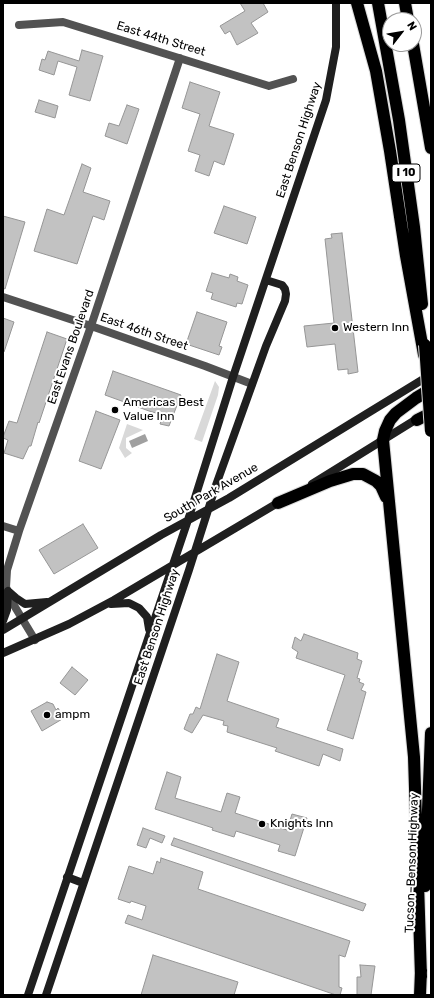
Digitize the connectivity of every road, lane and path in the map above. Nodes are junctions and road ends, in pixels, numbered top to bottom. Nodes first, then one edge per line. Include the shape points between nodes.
1 (336, 3) edge
2 (357, 3) edge
3 (378, 3) edge
4 (19, 25) dead end
5 (414, 52) edge
6 (180, 58) junction
7 (293, 79) dead end
8 (431, 148) edge
9 (266, 280) junction
10 (3, 297) edge
11 (91, 326) junction
12 (424, 345) junction
13 (429, 373) edge
14 (234, 377) junction
15 (252, 384) junction
16 (431, 389) edge
17 (431, 409) edge
18 (431, 413) edge
19 (417, 420) junction
20 (431, 431) edge
21 (383, 440) junction
22 (278, 503) junction
23 (208, 509) junction
24 (390, 514) junction
25 (188, 520) junction
26 (3, 526) edge
27 (19, 532) junction
28 (194, 553) junction
29 (172, 566) junction
30 (8, 591) junction
31 (52, 601) junction
32 (100, 607) junction
33 (22, 619) junction
34 (3, 621) edge
35 (3, 630) edge
36 (148, 639) junction
37 (34, 640) junction
38 (3, 653) edge
39 (431, 733) edge
40 (67, 877) junction
41 (83, 883) junction
42 (421, 977) junction
43 (28, 995) edge
44 (46, 995) edge
45 (420, 995) edge

1 - 9 main road, East Benson Highway via 336,47 326,100
2 - 12 highway via 376,71 407,263
3 - 12 highway, I 10 via 398,113 414,227
4 - 6 street, East 44th Street via 64,22
5 - 8 highway
6 - 7 street, East 44th Street via 269,86
6 - 11 street, East Evans Boulevard
9 - 14 main road, East Benson Highway
9 - 15 main road, East Benson Highway via 282,285 286,294
10 - 11 street, East 46th Street
11 - 14 street, East 46th Street
11 - 27 street, East Evans Boulevard
12 - 13 highway, I 10, bridge
13 - 20 highway, I 10, bridge
13 - 23 main road, South Park Avenue
14 - 15 street, East 46th Street
14 - 25 main road, East Benson Highway
15 - 23 main road, East Benson Highway
16 - 21 highway via 396,413 390,420
17 - 19 main road
18 - 19 highway
19 - 21 main road
21 - 22 main road
21 - 24 highway
22 - 24 highway via 343,476 363,474 381,486
22 - 28 main road
23 - 25 main road, South Park Avenue
23 - 28 main road, East Benson Highway
24 - 42 highway via 414,757
25 - 29 main road, East Benson Highway
25 - 31 main road, South Park Avenue
26 - 27 street
27 - 30 street, East Evans Boulevard via 7,570
28 - 29 main road
28 - 41 main road, East Benson Highway
29 - 32 main road
29 - 36 main road, East Benson Highway
30 - 31 main road via 25,604
30 - 33 street, East Evans Boulevard
30 - 34 main road via 7,610
31 - 33 main road, South Park Avenue
32 - 36 main road via 124,602 139,608 148,620
32 - 37 main road
33 - 35 main road, South Park Avenue
33 - 37 street, East Evans Boulevard
36 - 40 main road, East Benson Highway
37 - 38 main road
39 - 42 highway, Tucson–Benson Highway
40 - 41 main road
40 - 43 main road, East Benson Highway
41 - 44 main road, East Benson Highway
42 - 45 highway, Tucson–Benson Highway

